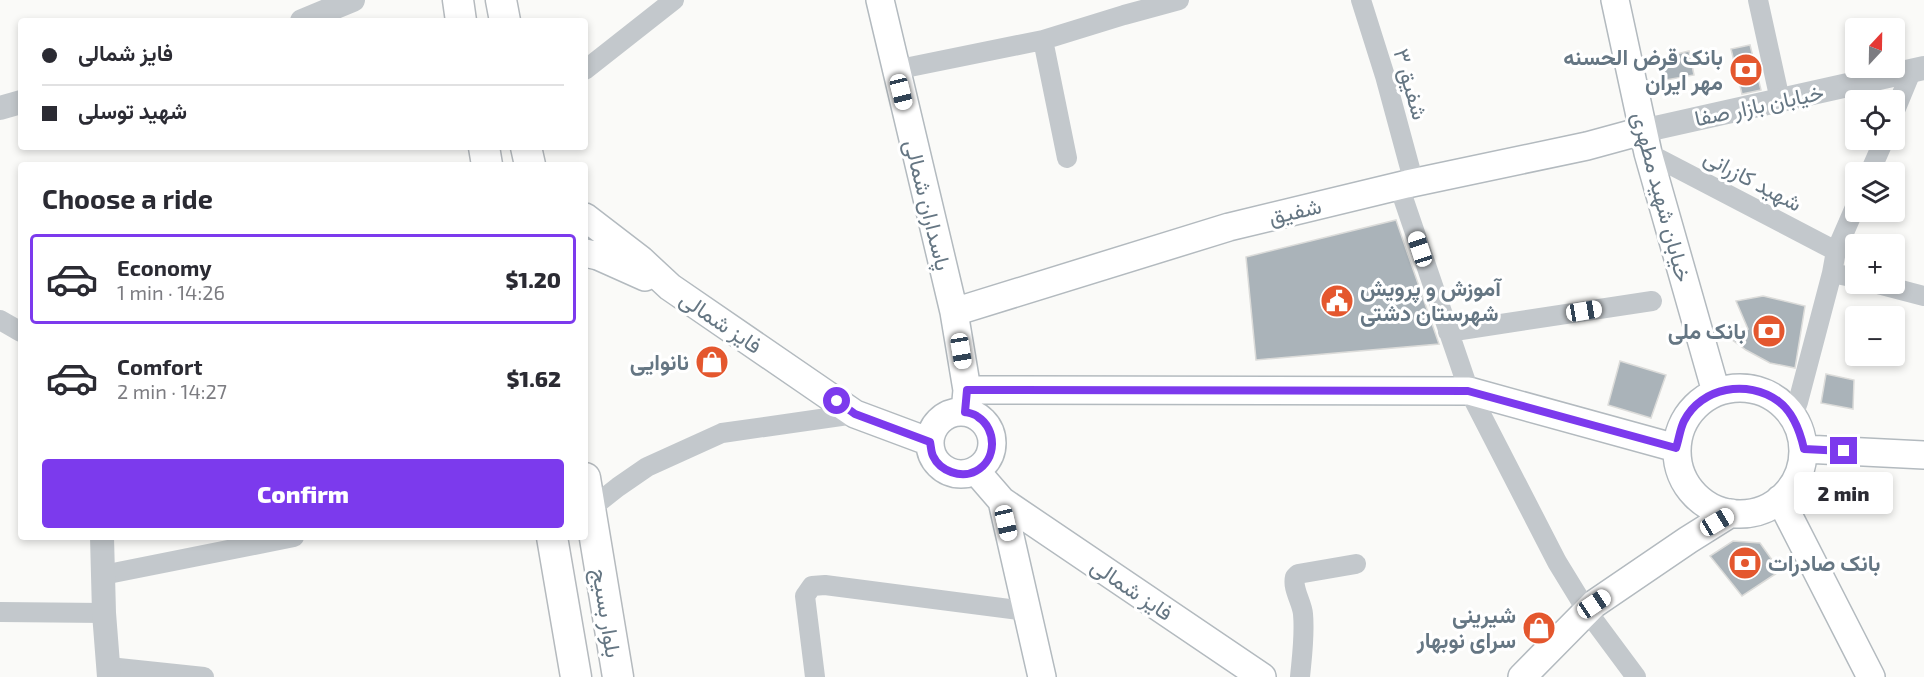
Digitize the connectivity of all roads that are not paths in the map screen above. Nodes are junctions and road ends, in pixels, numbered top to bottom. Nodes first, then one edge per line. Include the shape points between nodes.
1 (353, 0) edge
2 (458, 0) edge
3 (501, 0) edge
4 (674, 0) edge
5 (880, 0) edge
6 (1179, 0) edge
7 (1361, 0) edge
8 (1614, 0) edge
9 (1758, 0) edge
10 (1122, 8) edge
11 (309, 18) edge
12 (461, 18) edge
13 (504, 18) edge
14 (1043, 40) junction
15 (588, 68) edge
16 (896, 70) junction
17 (1917, 70) edge
18 (1905, 92) edge
19 (1780, 100) junction
20 (18, 103) edge
21 (0, 108) edge
22 (1645, 142) junction
23 (1067, 158) dead end
24 (1407, 184) junction
25 (588, 219) edge
26 (1849, 222) edge
27 (1836, 251) junction
28 (588, 254) edge
29 (1832, 273) junction
30 (1845, 276) edge
31 (670, 287) junction
32 (1905, 291) edge
33 (1924, 296) edge
34 (1652, 301) dead end
35 (954, 312) junction
36 (0, 320) edge
37 (18, 330) edge
38 (1448, 332) junction
39 (1468, 391) junction
40 (1716, 392) junction
41 (966, 401) junction
42 (855, 414) junction
43 (1793, 416) junction
44 (930, 442) junction
45 (1676, 448) junction
46 (1804, 449) junction
47 (1924, 454) edge
48 (976, 471) junction
49 (588, 497) edge
50 (1780, 499) junction
51 (1002, 501) junction
52 (590, 509) junction
53 (1731, 513) junction
54 (102, 540) edge
55 (279, 540) edge
56 (552, 540) edge
57 (1356, 564) dead end
58 (103, 575) junction
59 (603, 587) junction
60 (561, 592) junction
61 (1026, 610) junction
62 (0, 612) edge
63 (1587, 612) junction
64 (104, 613) junction
65 (109, 672) edge
66 (204, 677) edge
67 (576, 677) edge
68 (618, 677) edge
69 (815, 677) edge
70 (1042, 677) edge
71 (1262, 677) edge
72 (1300, 677) edge
73 (1522, 677) edge
74 (1636, 677) edge
75 (1871, 677) edge

1 - 11 street
2 - 12 main road
3 - 13 main road
4 - 15 street
5 - 16 main road, پاسداران شمالی
6 - 10 street
7 - 24 street, شفیق ۳ via 1385,76
8 - 22 main road, خیابان شهید مطهری
9 - 19 street
10 - 14 street
14 - 16 street
14 - 23 street
16 - 35 main road, پاسداران شمالی
17 - 18 street
17 - 19 street, خیابان بازار صفا
19 - 22 street, خیابان بازار صفا
20 - 21 street
22 - 24 main road, شفیق via 1587,146
22 - 27 street, شهید کازرانی
22 - 40 main road, خیابان شهید مطهری
24 - 35 main road, شفیق via 1228,226
24 - 38 street, شفیق ۳
25 - 31 main road, فایز شمالی
26 - 27 street
27 - 29 street
28 - 31 main road, فایز شمالی
29 - 30 street
29 - 43 street
31 - 42 main road, فایز شمالی
32 - 33 street
34 - 38 street
35 - 41 main road, پاسداران شمالی
36 - 37 street
38 - 39 street, شفیق ۳
39 - 41 main road
39 - 45 main road
39 - 63 street, شفیق ۳
40 - 43 main road via 1737,388 1759,391 1778,401
40 - 45 main road via 1698,403 1684,420
41 - 44 main road via 941,419
41 - 48 main road via 992,437 992,450
42 - 44 main road, فایز شمالی
42 - 52 street via 722,433 648,467
43 - 46 main road
44 - 48 main road via 932,455 940,466 964,474
45 - 53 main road via 1684,480 1696,496
46 - 47 main road
46 - 50 main road via 1797,477
48 - 51 main road
49 - 52 main road, بلوار بسیج
50 - 53 main road via 1751,513
50 - 75 main road
51 - 61 main road
51 - 71 main road, فایز شمالی
52 - 59 main road, بلوار بسیج
53 - 63 main road
54 - 58 street
55 - 58 street
56 - 60 main road, بلوار بسیج
57 - 72 street via 1294,577 1305,633
58 - 64 street
59 - 60 main road
59 - 68 main road, بلوار بسیج
60 - 67 main road, بلوار بسیج
61 - 69 street via 812,586 805,596
61 - 70 main road
62 - 64 street
63 - 73 main road
63 - 74 street, شفیق ۳
64 - 65 street
65 - 66 street

